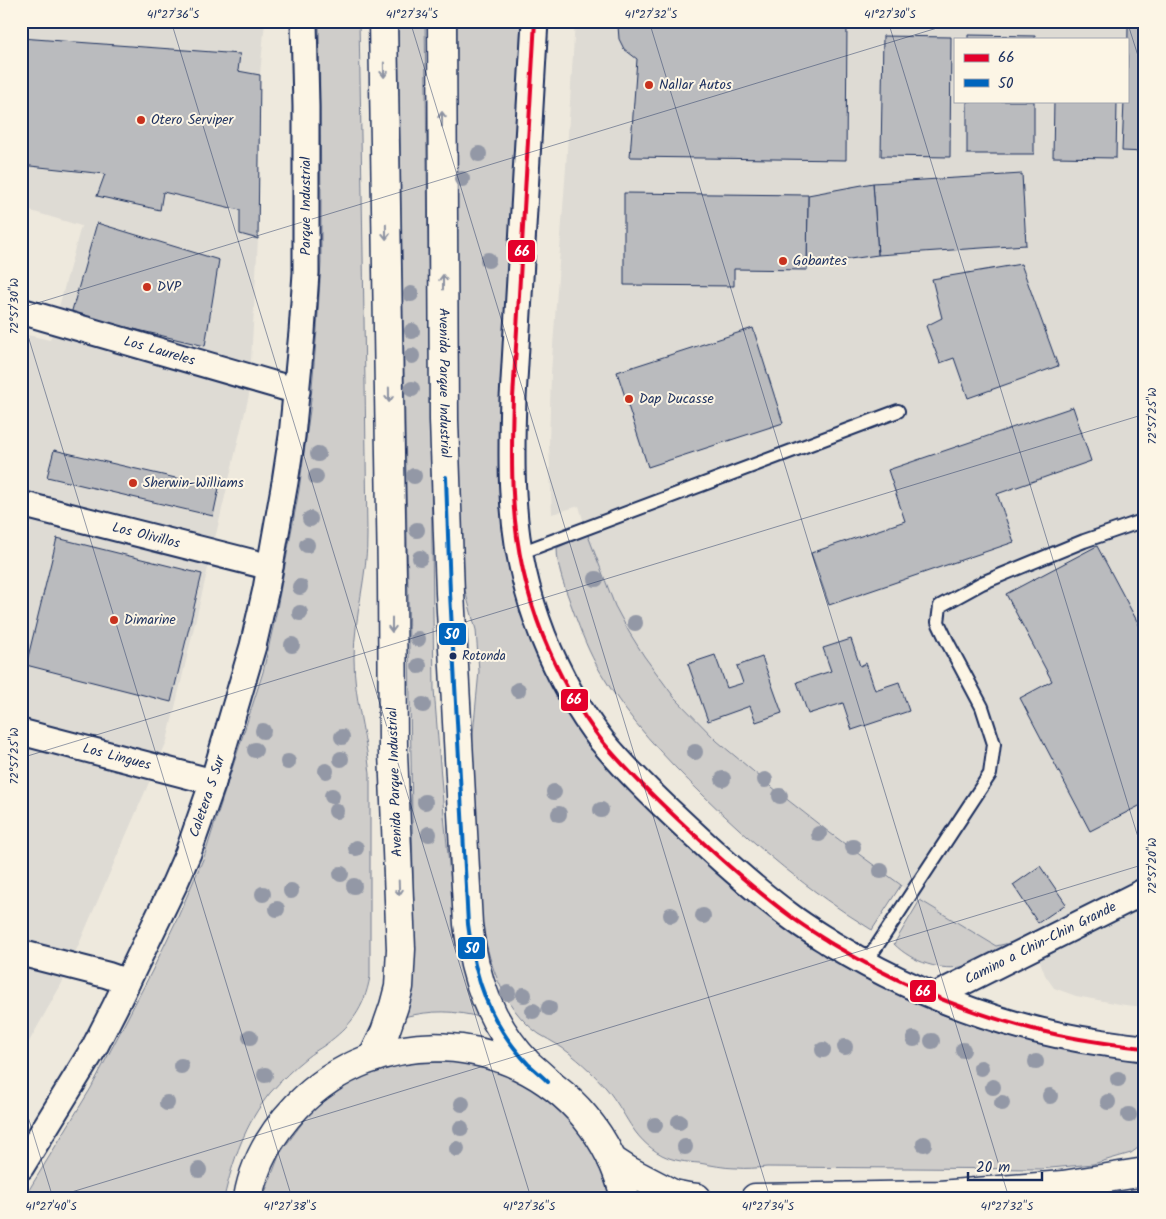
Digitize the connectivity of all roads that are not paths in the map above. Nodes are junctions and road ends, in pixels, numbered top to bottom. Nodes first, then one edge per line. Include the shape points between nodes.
1 (304, 21) edge
2 (383, 21) edge
3 (442, 21) edge
4 (535, 21) edge
5 (21, 311) edge
6 (297, 391) junction
7 (898, 411) dead end
8 (21, 504) edge
9 (1145, 520) edge
10 (520, 553) junction
11 (270, 567) junction
12 (21, 732) edge
13 (213, 782) junction
14 (1145, 891) edge
15 (21, 953) edge
16 (866, 964) junction
17 (127, 982) junction
18 (935, 996) junction
19 (1145, 1048) edge
20 (372, 1057) junction
21 (548, 1082) junction
22 (612, 1160) junction
23 (21, 1167) edge
24 (1145, 1172) edge
25 (248, 1198) edge
26 (625, 1198) edge
27 (697, 1198) edge
28 (755, 1198) edge

1 - 6 street, Parque Industrial via 306,273
2 -> 20 highway, Avenida Parque Industrial via 393,752 401,950 394,1006
21 -> 3 highway, Avenida Parque Industrial via 510,1041 495,1017 476,972 468,924 444,430
4 - 10 street via 512,440 513,496
5 - 6 street, Los Laureles
6 - 11 street, Caletera 5 Sur via 286,482
7 - 10 lane
8 - 11 street, Los Olivillos
9 - 16 lane via 982,583 940,606 938,622 982,707 994,744 990,774
10 - 16 street via 534,611 552,657 584,716 602,740 649,791 743,879 791,918
11 - 13 street, Caletera 5 Sur via 253,646
12 - 13 street, Los Lingues
13 - 17 street, Caletera 5 Sur via 188,852
14 - 18 street, Camino a Chin-Chin Grande
15 - 17 street
16 - 18 street
17 - 23 street, Caletera 5 Sur via 94,1048
18 - 19 street via 997,1020 1041,1031
20 - 21 highway via 432,1046 463,1048 522,1066
20 - 25 highway via 339,1072 310,1093 284,1119 264,1150 250,1184
21 - 22 highway via 574,1104 596,1130
22 - 26 highway
22 - 27 highway via 673,1194
24 - 28 highway via 1046,1187 940,1195

